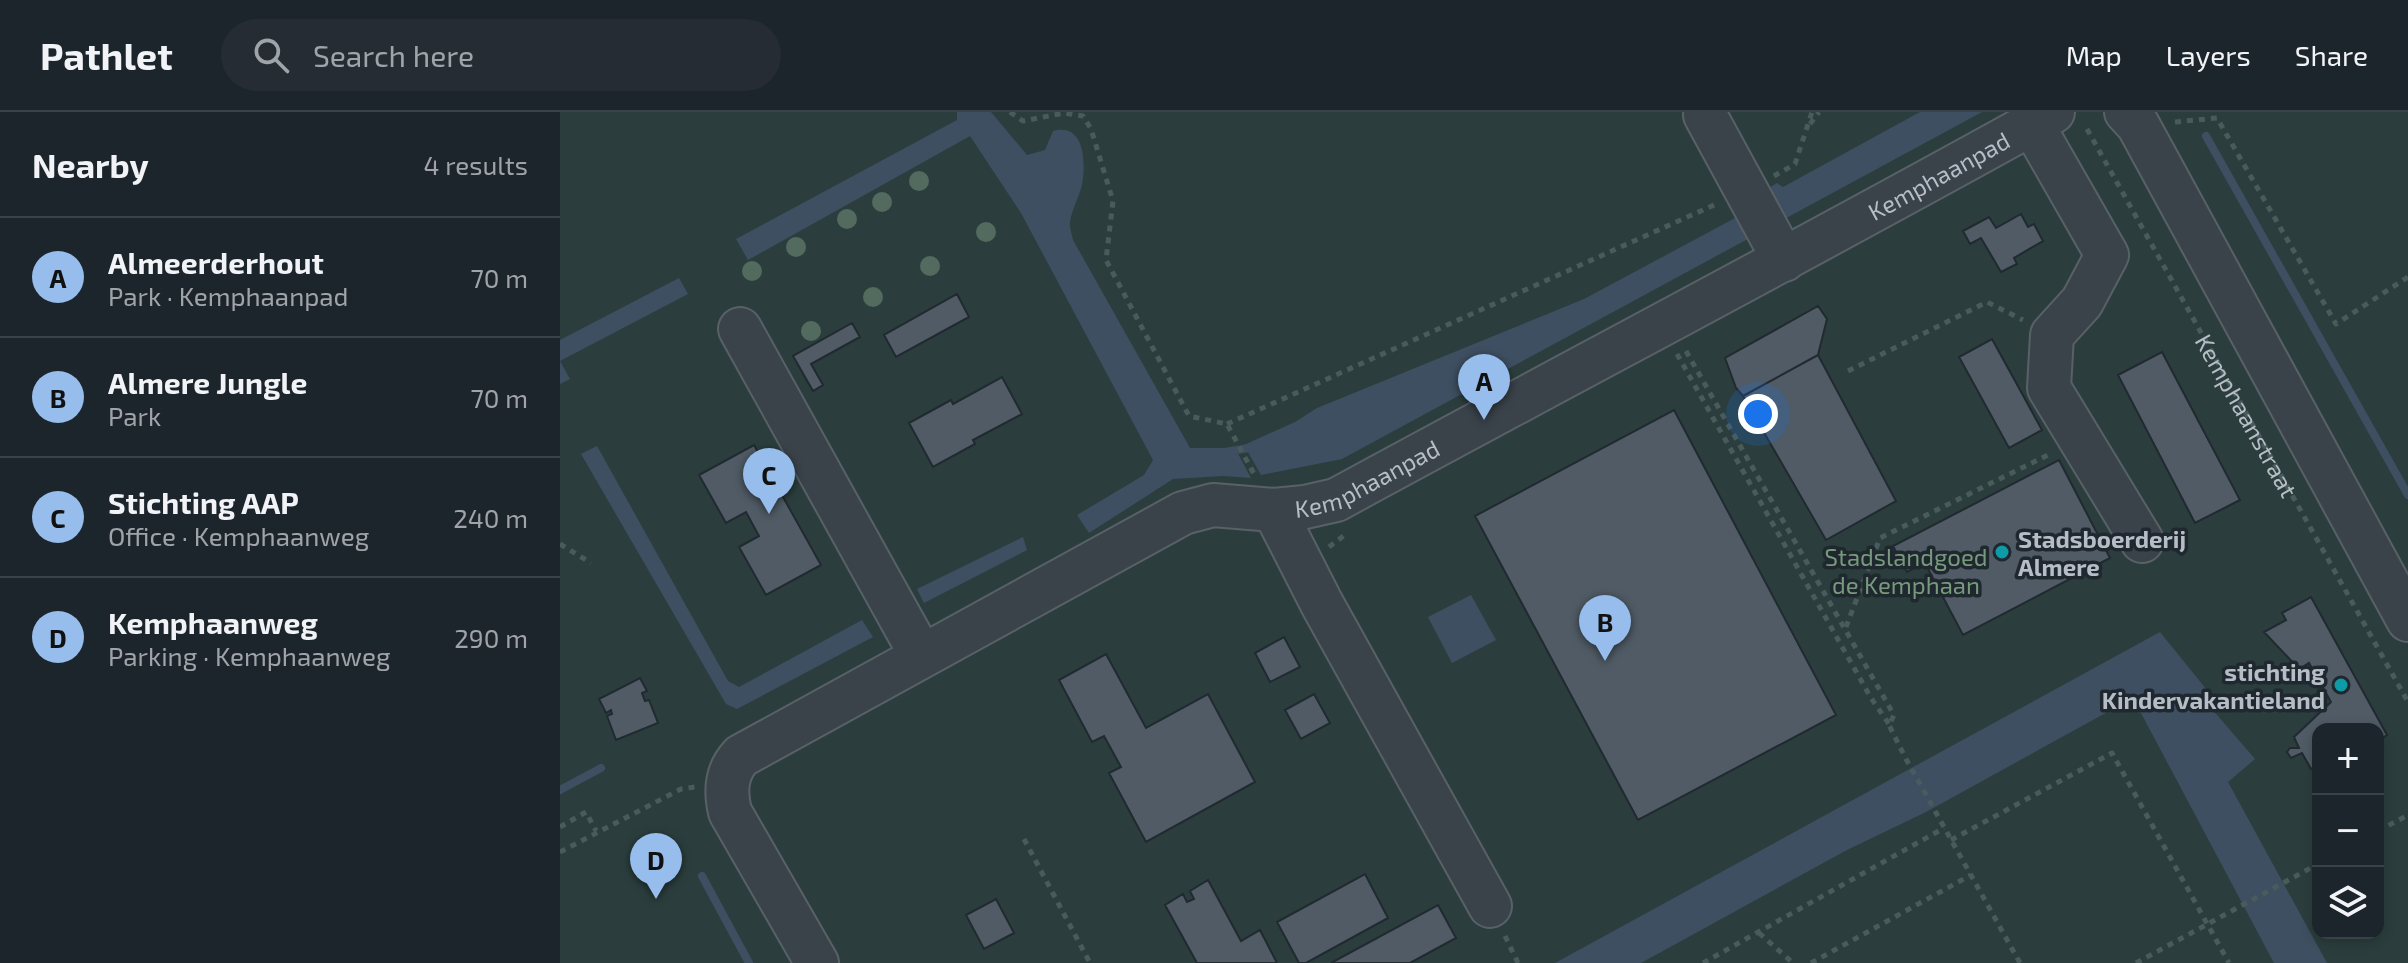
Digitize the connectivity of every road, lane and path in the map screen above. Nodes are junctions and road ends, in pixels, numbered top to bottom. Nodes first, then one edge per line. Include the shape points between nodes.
1 (1010, 112) edge
2 (1812, 112) edge
3 (1819, 112) edge
4 (1705, 115) dead end
5 (2132, 118) edge
6 (2057, 122) edge
7 (1807, 129) junction
8 (1765, 224) junction
9 (2408, 277) edge
10 (740, 329) dead end
11 (2052, 335) junction
12 (1673, 340) junction
13 (1848, 371) dead end
14 (1227, 424) junction
15 (2080, 439) junction
16 (1265, 494) junction
17 (2142, 541) dead end
18 (560, 544) edge
19 (591, 563) dead end
20 (2408, 620) edge
21 (1845, 628) junction
22 (921, 655) junction
23 (2408, 702) edge
24 (1889, 725) junction
25 (728, 787) junction
26 (2408, 815) edge
27 (560, 827) edge
28 (1944, 828) junction
29 (2384, 828) edge
30 (597, 831) junction
31 (1024, 839) dead end
32 (1951, 840) junction
33 (560, 852) edge
34 (2312, 867) edge
35 (1971, 875) junction
36 (1490, 906) dead end
37 (2208, 923) junction
38 (1759, 933) junction
39 (817, 963) edge
40 (1090, 963) edge
41 (1703, 963) edge
42 (1793, 963) edge
43 (1811, 963) edge
44 (2020, 963) edge
45 (2136, 963) edge
46 (2229, 963) edge

1 - 14 path via 1023,121 1064,113 1083,116 1113,201 1106,260 1189,416
2 - 7 path
3 - 7 path
4 - 8 street
5 - 9 path via 2217,118 2336,324
5 - 20 street, Kemphaanstraat
6 - 8 street, Kemphaanpad
6 - 11 street via 2107,255 2082,302
6 - 23 path, Kemphaanstraat
7 - 8 path
8 - 12 street, Kemphaanpad
8 - 14 path
10 - 22 street
11 - 13 path via 1987,302
11 - 15 street via 2049,388
12 - 16 street, Kemphaanpad via 1336,500 1305,507
12 - 21 path
12 - 24 path
14 - 16 path
15 - 17 street
15 - 21 path via 1880,538
16 - 22 street, Kemphaanpad via 1183,513
16 - 36 street
18 - 19 path
21 - 24 path via 1894,715
22 - 25 street, Kemphaanpad via 741,756 730,767
24 - 28 path
25 - 30 path via 681,789
25 - 39 street via 730,812
26 - 29 path
27 - 30 path via 586,812
28 - 32 path
28 - 38 path
30 - 33 path
31 - 40 path
32 - 35 path
32 - 37 path via 2112,753
34 - 37 path
35 - 43 path
35 - 44 path
37 - 45 path
37 - 46 path
38 - 41 path
38 - 42 path

